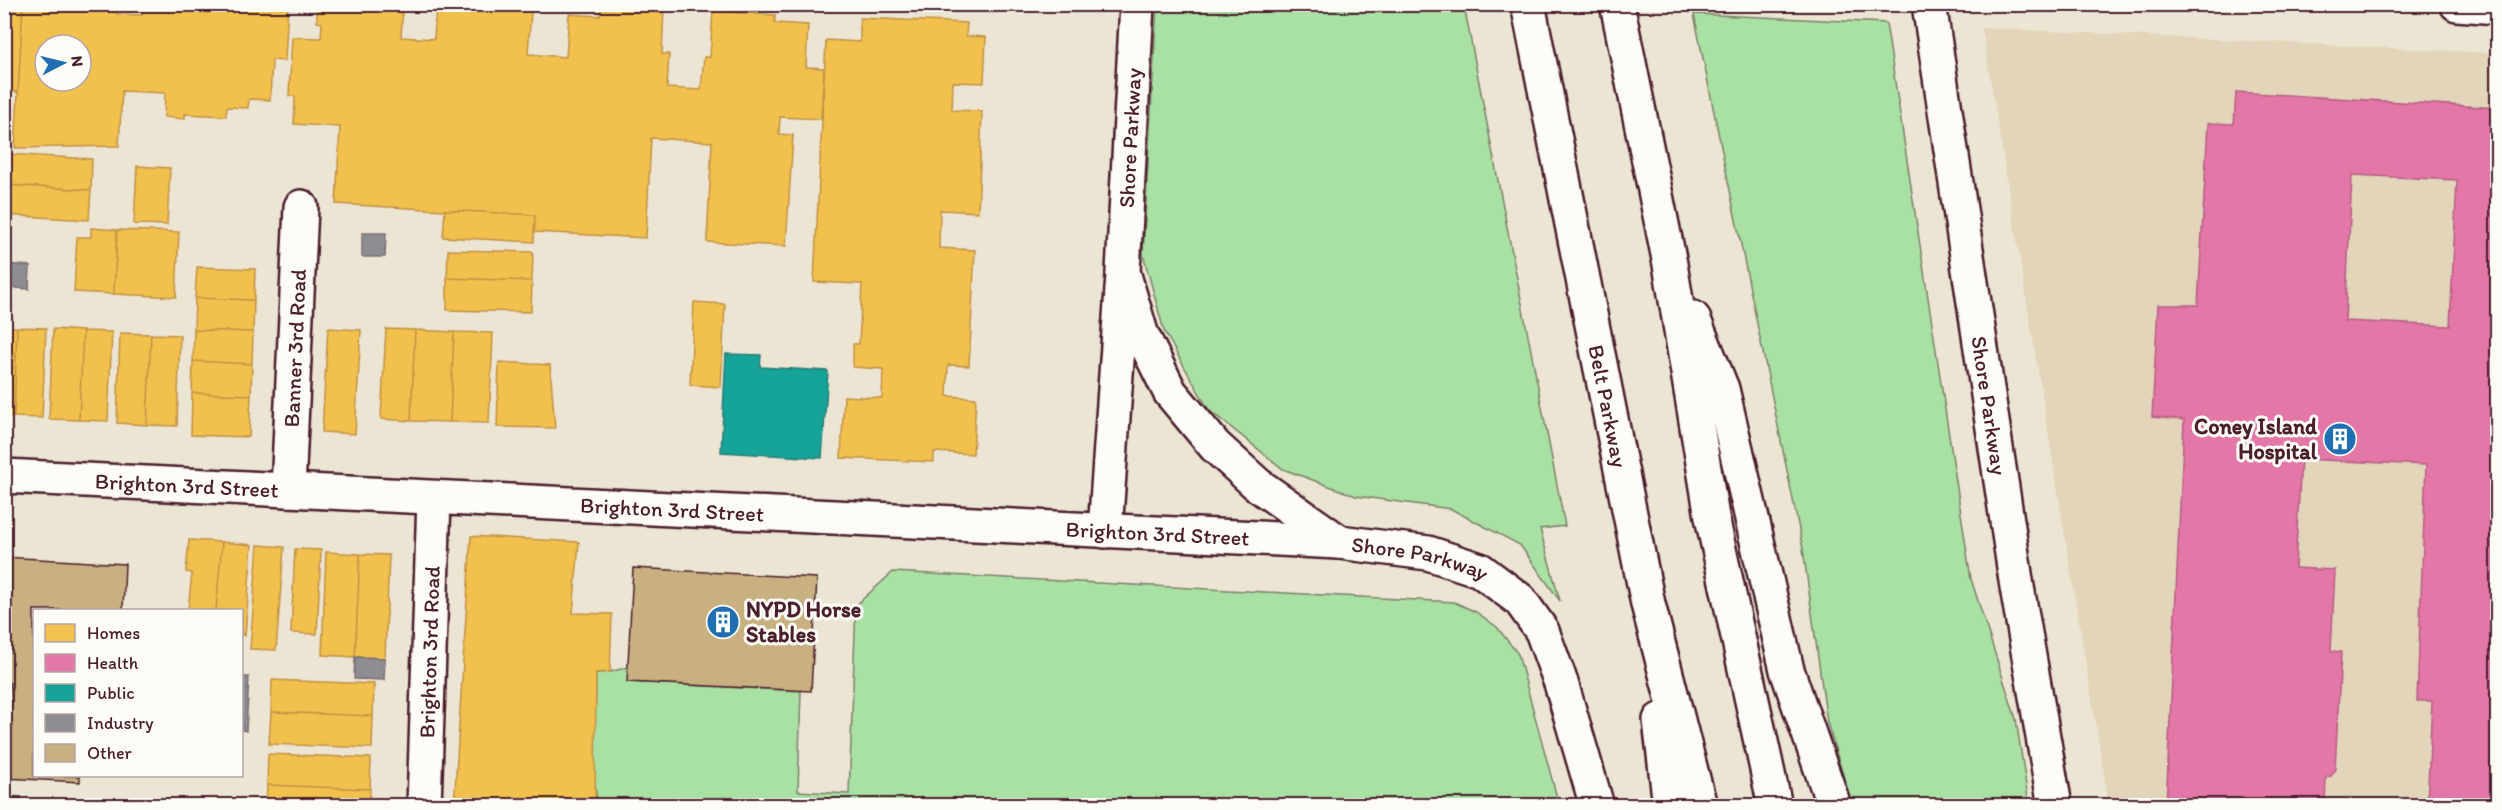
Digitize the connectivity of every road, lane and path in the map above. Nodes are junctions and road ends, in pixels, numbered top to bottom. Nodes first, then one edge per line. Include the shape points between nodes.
1 (1137, 4) edge
2 (1528, 4) edge
3 (1617, 4) edge
4 (1929, 4) edge
5 (2457, 4) edge
6 (2498, 7) edge
7 (301, 207) dead end
8 (1670, 264) junction
9 (1123, 272) junction
10 (4, 476) edge
11 (288, 490) junction
12 (434, 498) junction
13 (1105, 531) junction
14 (1339, 542) junction
15 (1648, 604) junction
16 (424, 806) edge
17 (1597, 806) edge
18 (1670, 806) edge
19 (1700, 806) edge
20 (1775, 806) edge
21 (1834, 806) edge
22 (2055, 806) edge

1 - 9 main road, Shore Parkway
2 - 15 main road, Belt Parkway
3 - 8 main road
4 - 22 main road, Shore Parkway via 2017,587
5 - 6 main road
7 - 11 main road, Banner 3rd Road
8 - 20 main road via 1712,517
8 - 21 main road via 1722,389 1787,670
9 - 13 main road, Shore Parkway
9 - 14 main road, Shore Parkway via 1141,333 1170,392 1215,446 1258,485
10 - 11 main road, Brighton 3rd Street
11 - 12 main road, Brighton 3rd Street
12 - 13 main road, Brighton 3rd Street
12 - 16 main road, Brighton 3rd Road
13 - 14 main road, Brighton 3rd Street
14 - 17 main road, Shore Parkway via 1428,553 1480,570 1520,600 1542,631
15 - 18 main road
15 - 19 main road, Belt Parkway

